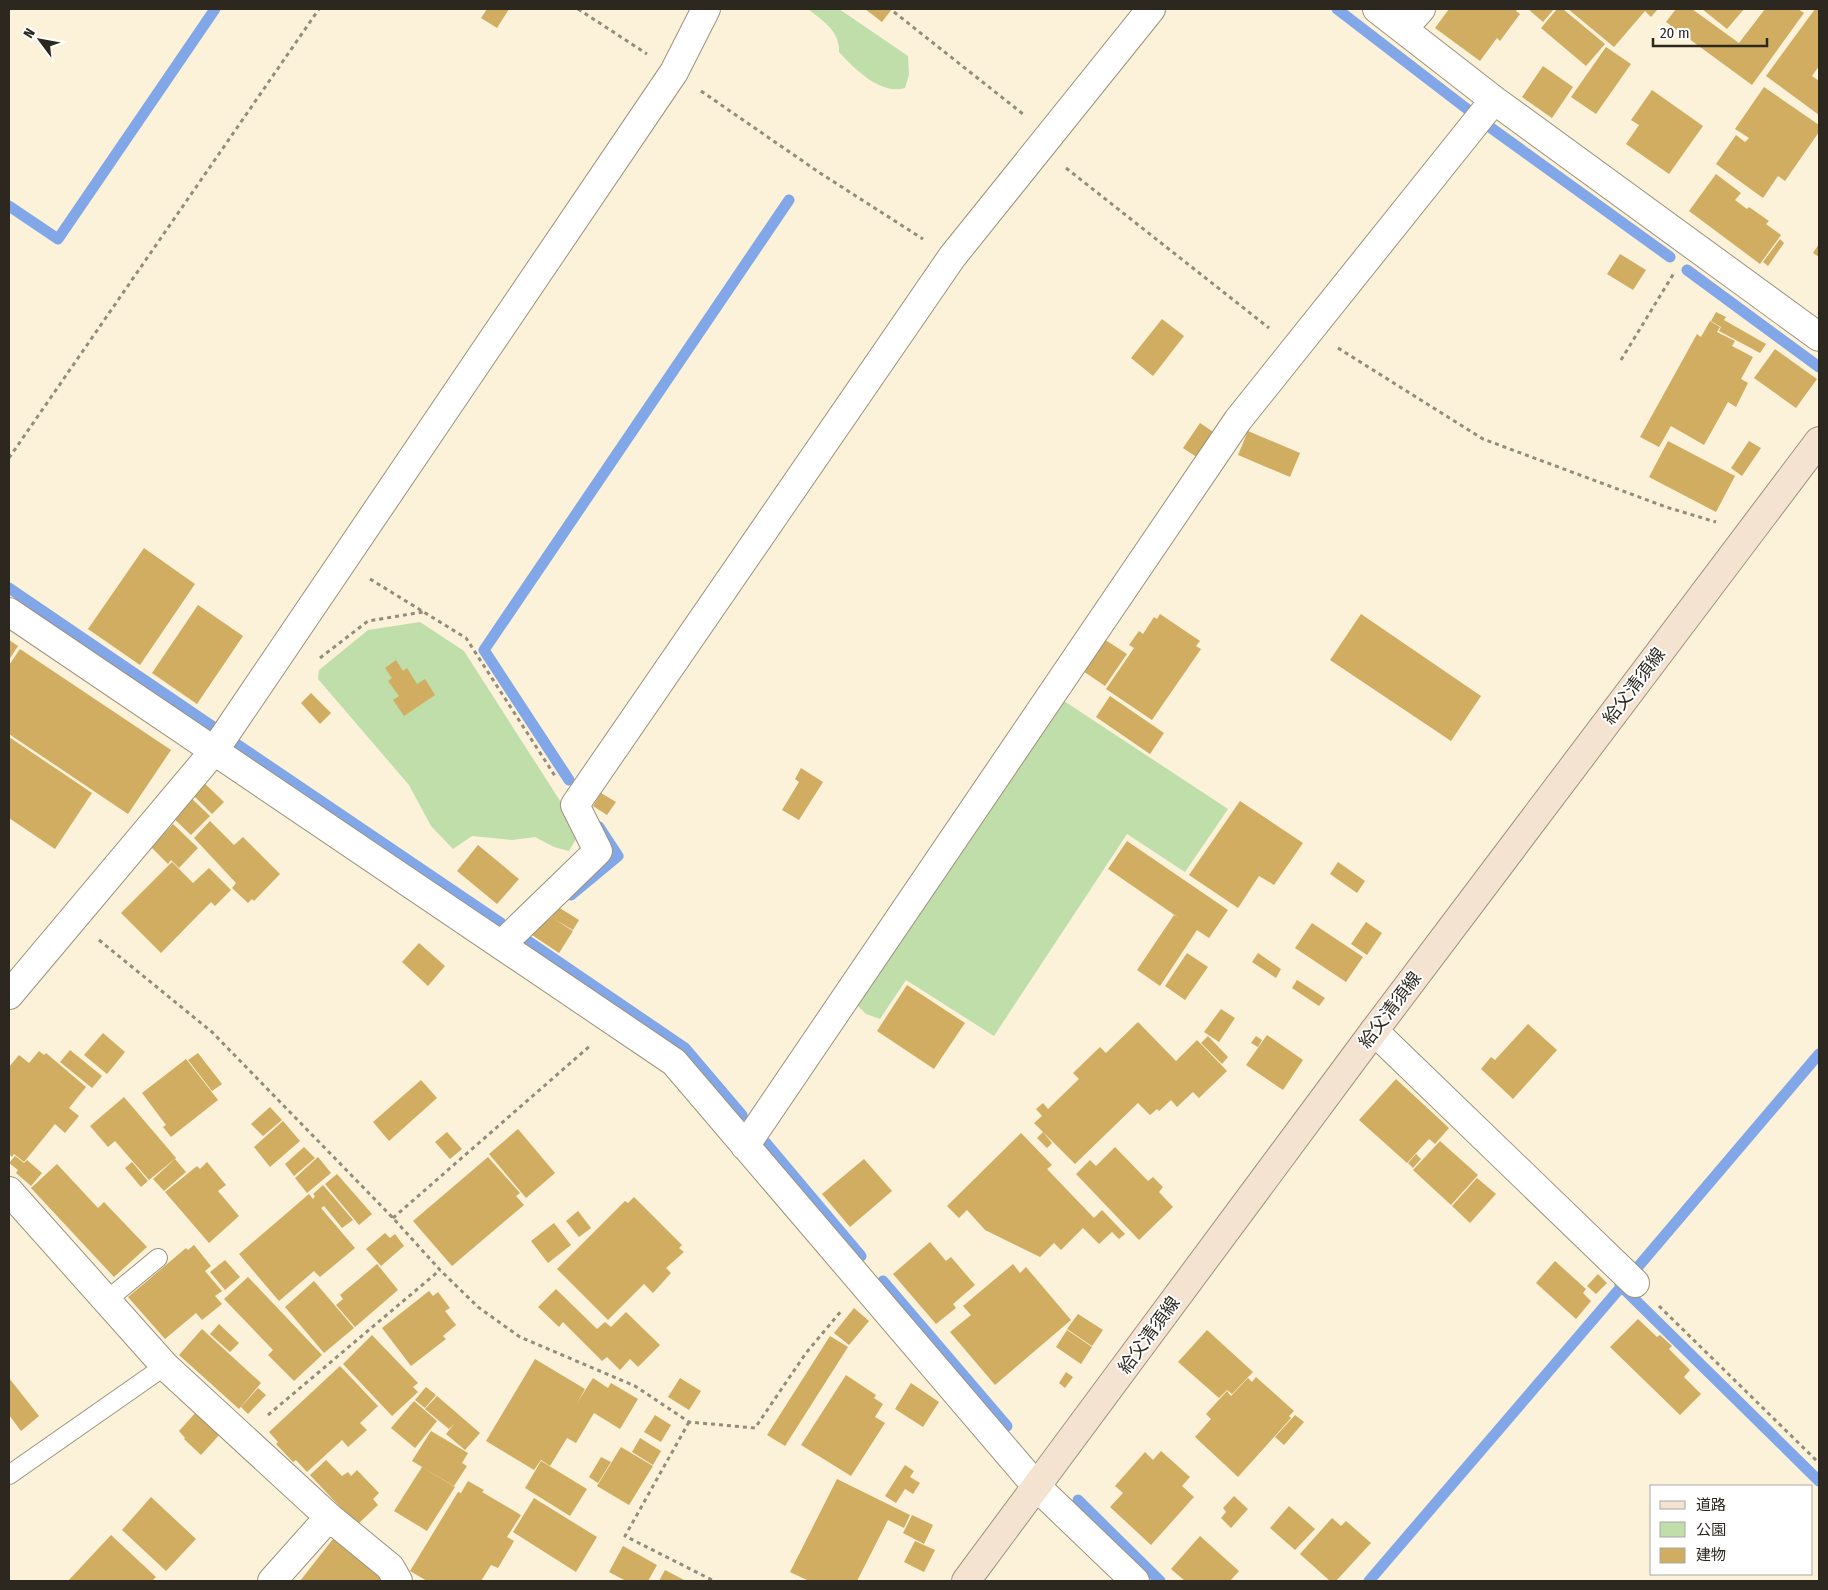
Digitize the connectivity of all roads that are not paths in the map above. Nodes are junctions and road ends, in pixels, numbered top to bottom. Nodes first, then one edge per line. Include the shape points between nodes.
1 (706, 9) edge
2 (1152, 9) edge
3 (1377, 9) edge
4 (1421, 9) edge
5 (1404, 29) junction
6 (1494, 100) junction
7 (1819, 338) edge
8 (1819, 441) edge
9 (9, 612) edge
10 (214, 751) junction
11 (501, 945) junction
12 (9, 995) edge
13 (1374, 1031) junction
14 (745, 1146) junction
15 (9, 1191) edge
16 (158, 1258) dead end
17 (1635, 1283) road end
18 (107, 1300) junction
19 (165, 1366) junction
20 (9, 1475) edge
21 (1037, 1487) junction
22 (329, 1517) junction
23 (272, 1581) edge
24 (398, 1581) edge
25 (966, 1581) edge
26 (1135, 1581) edge

1 - 10 street via 674,72
2 - 11 street via 952,257 575,805 598,851
3 - 5 street
4 - 5 street
5 - 6 street
6 - 7 street
6 - 14 street via 1238,420
8 - 13 main road, 給父清須線
9 - 10 street
10 - 11 street
10 - 12 street
11 - 14 street via 674,1062
13 - 17 street
13 - 21 main road, 給父清須線
14 - 21 street
15 - 18 street
16 - 18 lane
18 - 19 street
19 - 20 lane
19 - 22 street
21 - 25 main road, 給父清須線
21 - 26 street
22 - 23 street
22 - 24 street via 390,1567

